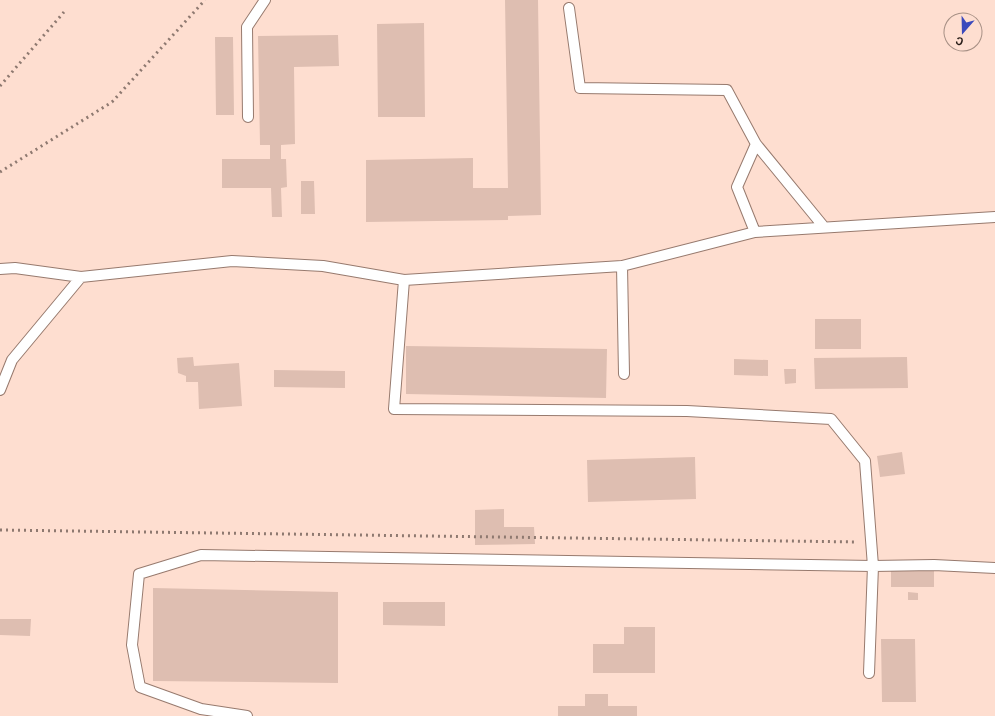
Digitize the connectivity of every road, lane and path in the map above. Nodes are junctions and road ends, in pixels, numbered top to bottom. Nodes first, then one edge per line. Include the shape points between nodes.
1 (265, 0) edge
2 (568, 8) dead end
3 (248, 117) dead end
4 (756, 144) junction
5 (995, 217) edge
6 (824, 227) junction
7 (755, 232) junction
8 (622, 266) junction
9 (0, 269) edge
10 (81, 277) junction
11 (404, 280) junction
12 (624, 374) dead end
13 (0, 390) edge
14 (873, 566) junction
15 (995, 568) edge
16 (869, 673) dead end
17 (247, 716) edge

1 - 3 lane via 247,27
2 - 4 lane via 580,88 727,90
4 - 6 lane
4 - 7 lane via 737,187
5 - 6 lane
6 - 7 lane
7 - 8 lane
8 - 11 lane
8 - 12 lane
9 - 10 lane via 15,268
10 - 11 lane via 232,261 323,266
10 - 13 lane via 12,360
11 - 14 lane via 394,409 687,411 831,419 865,461
14 - 15 lane
14 - 16 lane
14 - 17 lane via 202,555 139,574 132,645 140,687 202,709

